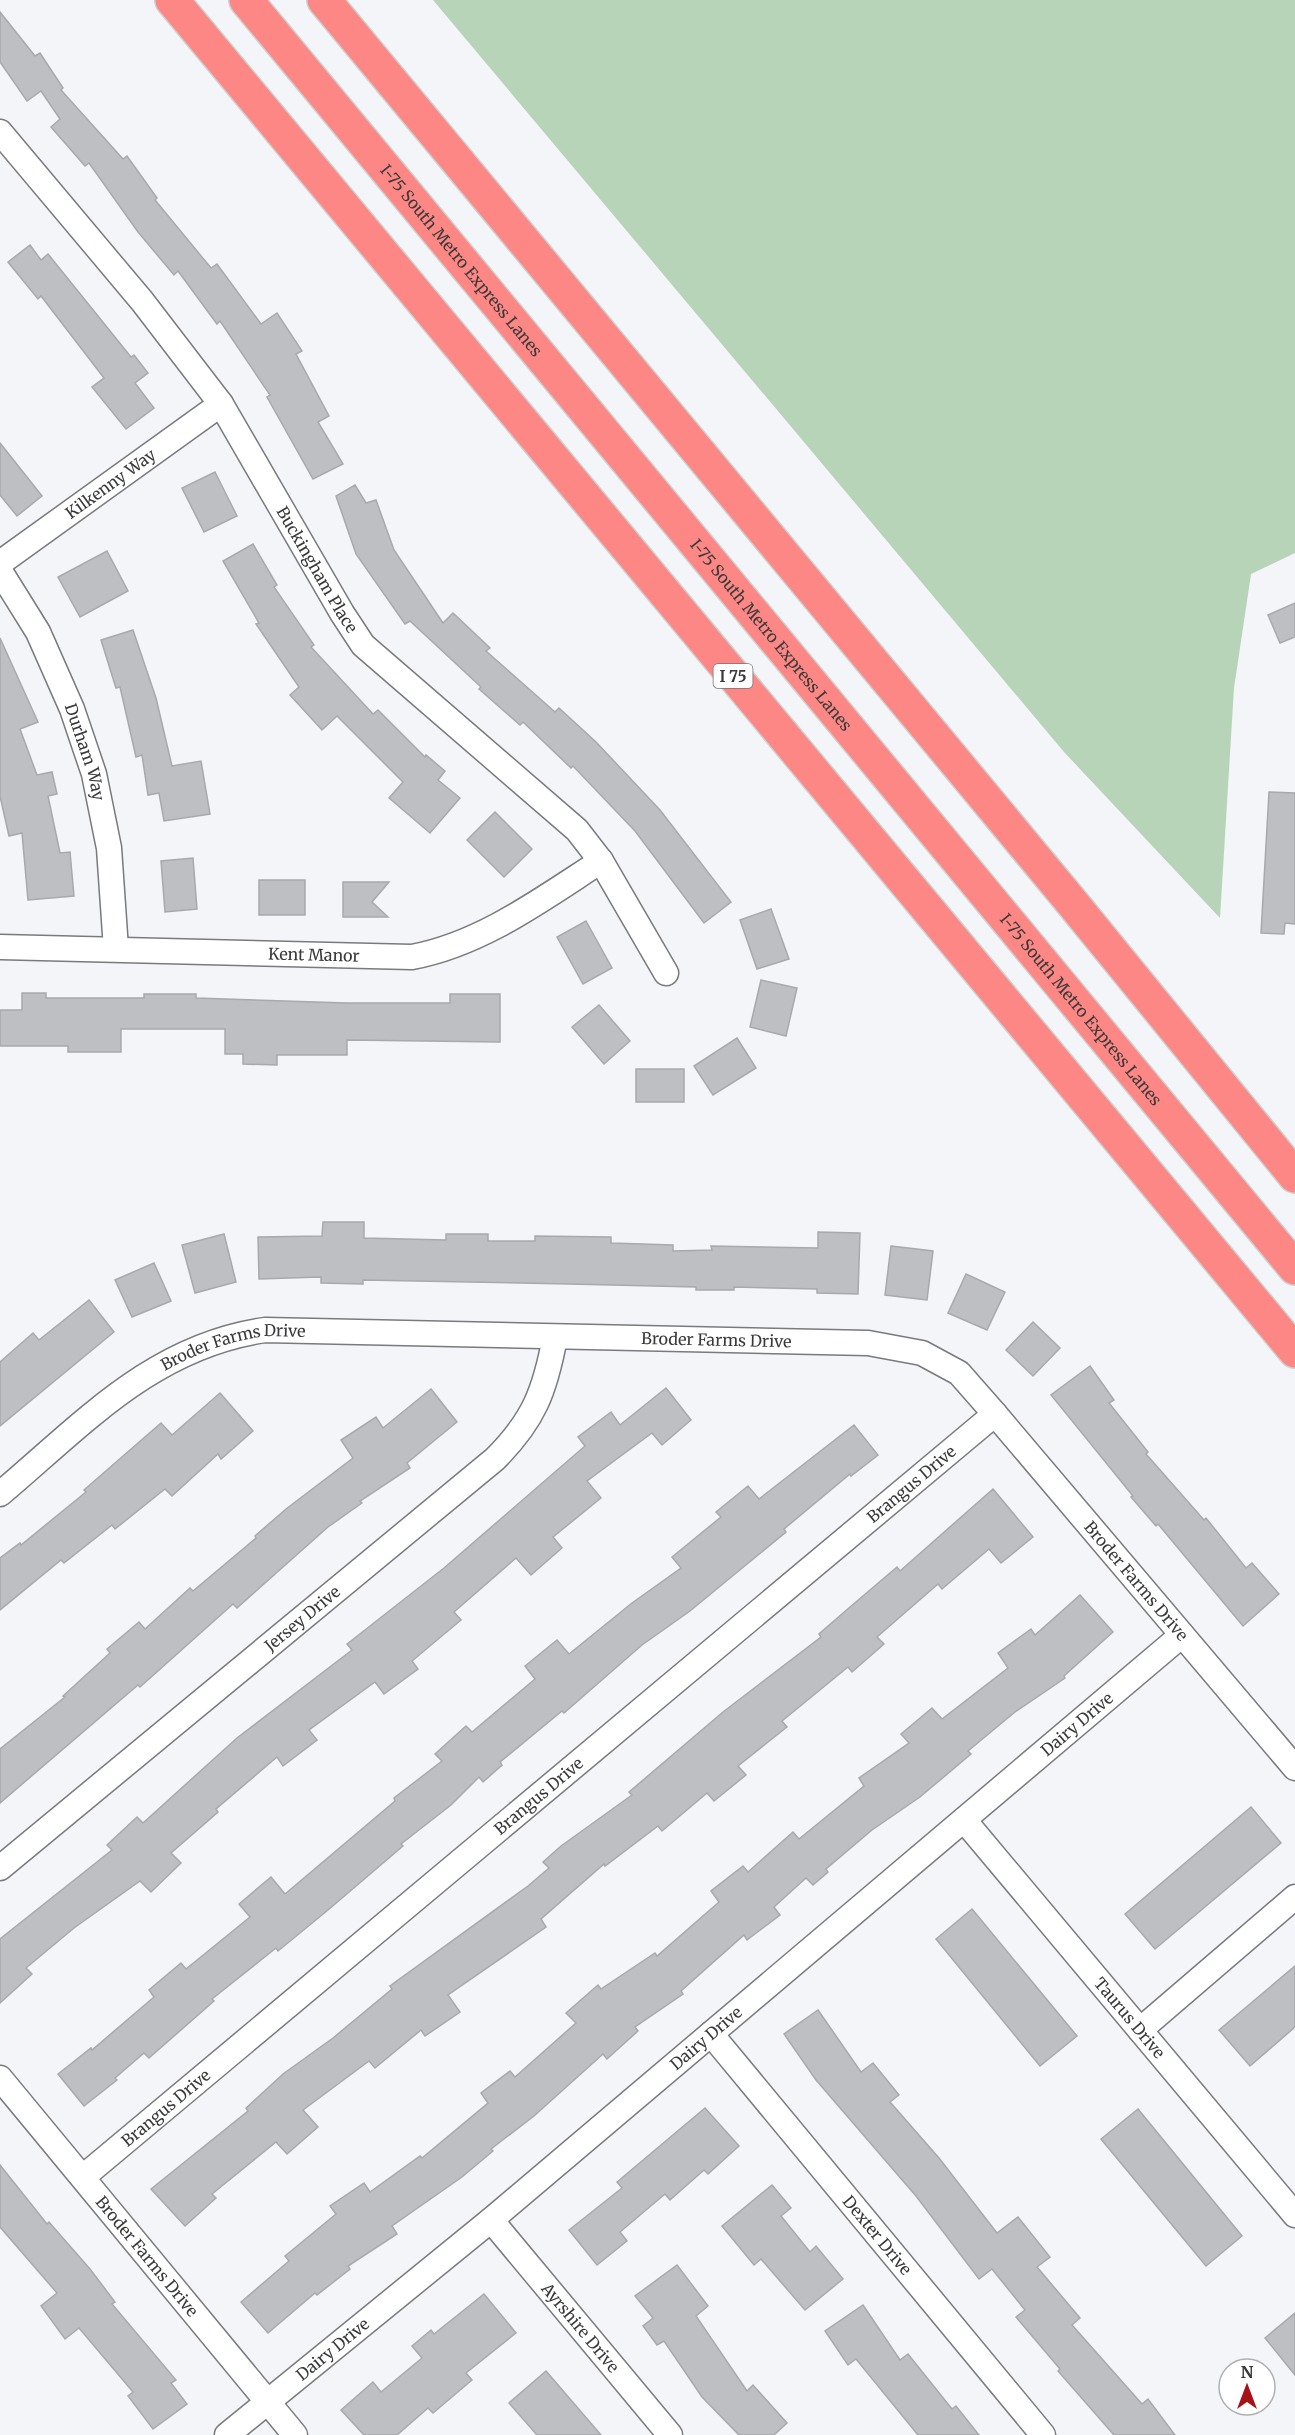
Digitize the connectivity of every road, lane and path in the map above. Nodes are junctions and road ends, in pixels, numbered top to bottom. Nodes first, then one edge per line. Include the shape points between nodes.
1 (172, 0) edge
2 (246, 0) edge
3 (324, 0) edge
4 (0, 132) edge
5 (221, 404) junction
6 (0, 563) edge
7 (0, 571) edge
8 (601, 861) junction
9 (0, 947) edge
10 (116, 949) junction
11 (666, 973) dead end
12 (1295, 1176) edge
13 (1295, 1268) edge
14 (555, 1337) junction
15 (1295, 1351) edge
16 (995, 1414) junction
17 (0, 1494) edge
18 (1182, 1635) junction
19 (1295, 1768) edge
20 (964, 1820) junction
21 (0, 1868) edge
22 (1295, 1897) edge
23 (1140, 2030) junction
24 (711, 2034) junction
25 (0, 2078) edge
26 (83, 2177) junction
27 (1295, 2215) edge
28 (491, 2220) junction
29 (267, 2401) junction
30 (227, 2435) edge
31 (295, 2435) edge
32 (670, 2435) edge
33 (1043, 2435) edge

1 - 15 highway, I 75
2 - 13 highway, I-75 South Metro Express Lanes
3 - 12 highway
4 - 5 street, Buckingham Place via 142,301
5 - 6 street, Kilkenny Way
5 - 8 street, Buckingham Place via 363,645 549,804 577,830
7 - 10 street, Durham Way via 38,632 72,709 94,774 109,848
8 - 10 street, Kent Manor via 471,940 412,957
8 - 11 street, Buckingham Place
9 - 10 street, Kent Manor
14 - 16 street, Broder Farms Drive via 868,1343 922,1353 958,1373
14 - 17 street, Broder Farms Drive via 265,1330 234,1335 167,1361 134,1382
14 - 21 street, Jersey Drive via 547,1381 534,1408 516,1438 495,1459
16 - 18 street, Broder Farms Drive
16 - 26 street, Brangus Drive
18 - 19 street, Broder Farms Drive
18 - 20 street, Dairy Drive
20 - 23 street, Taurus Drive
20 - 24 street, Dairy Drive
22 - 23 street
23 - 27 street, Taurus Drive
24 - 28 street, Dairy Drive
24 - 33 street, Dexter Drive
25 - 26 street, Broder Farms Drive
26 - 29 street, Broder Farms Drive
28 - 29 street, Dairy Drive
28 - 32 street, Ayrshire Drive
29 - 30 street, Dairy Drive
29 - 31 street, Broder Farms Drive

